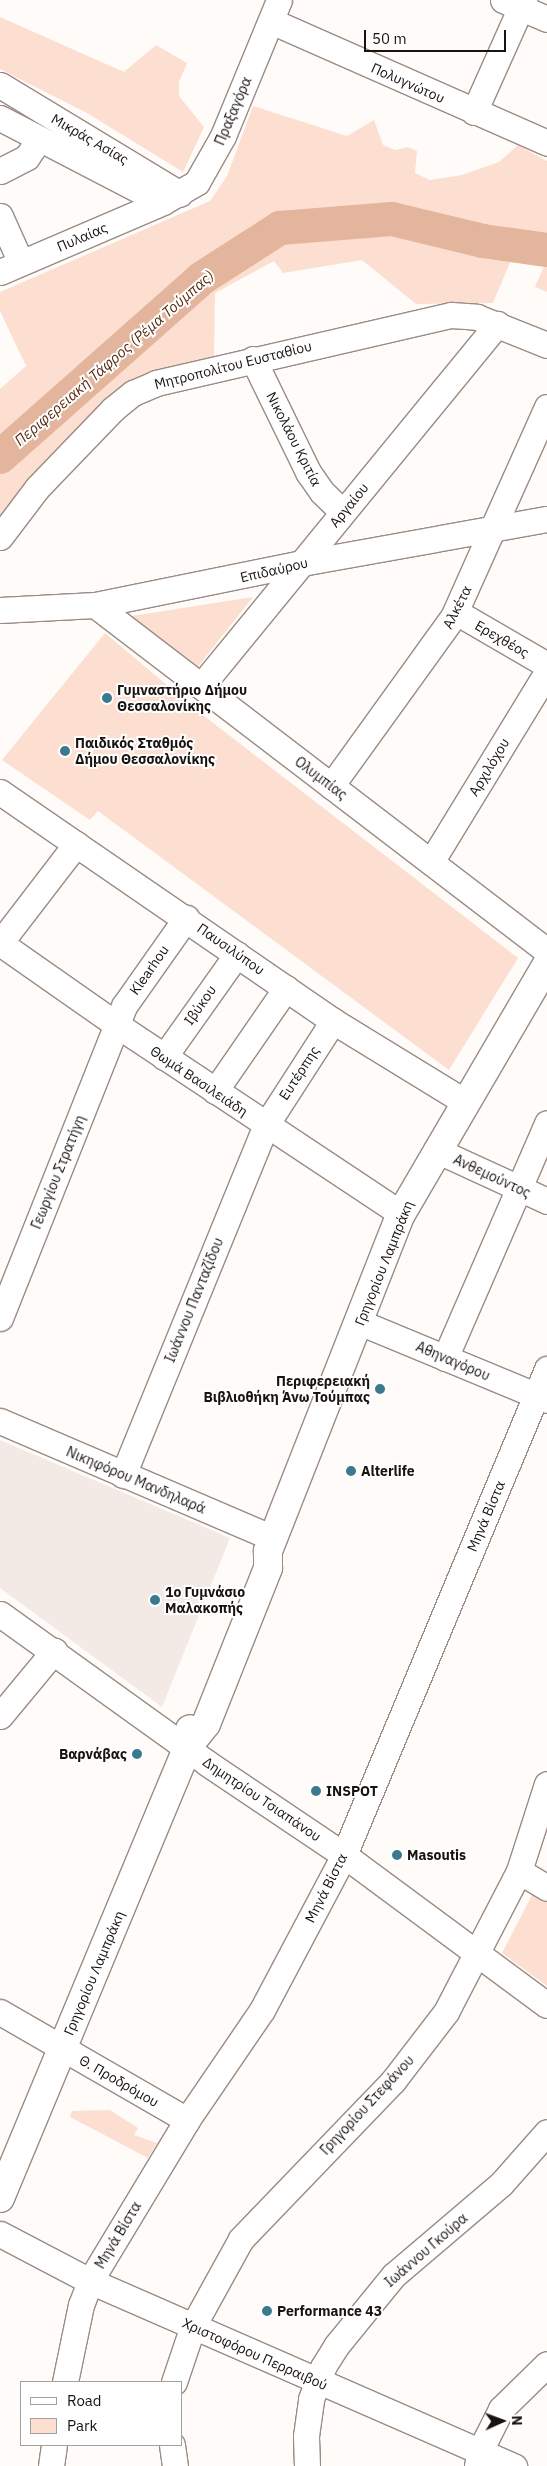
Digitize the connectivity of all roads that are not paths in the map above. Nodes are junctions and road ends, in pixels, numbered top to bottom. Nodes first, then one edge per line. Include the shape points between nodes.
1 (516, 2) edge
2 (276, 5) edge
3 (547, 19) edge
4 (0, 86) edge
5 (474, 112) junction
6 (0, 118) edge
7 (39, 139) junction
8 (547, 142) edge
9 (0, 172) edge
10 (171, 198) junction
11 (0, 216) edge
12 (11, 267) edge
13 (497, 324) junction
14 (547, 345) edge
15 (253, 359) junction
16 (547, 407) edge
17 (343, 512) junction
18 (547, 520) edge
19 (493, 530) junction
20 (0, 537) edge
21 (302, 563) junction
22 (95, 605) junction
23 (0, 610) edge
24 (456, 612) junction
25 (547, 665) edge
26 (547, 672) edge
27 (201, 686) junction
28 (332, 786) junction
29 (0, 792) edge
30 (76, 844) junction
31 (431, 862) junction
32 (186, 918) junction
33 (0, 943) edge
34 (547, 951) edge
35 (237, 954) junction
36 (547, 964) edge
37 (286, 988) junction
38 (333, 1021) junction
39 (117, 1025) junction
40 (164, 1057) junction
41 (215, 1091) junction
42 (465, 1102) junction
43 (547, 1123) edge
44 (266, 1126) junction
45 (436, 1150) junction
46 (518, 1189) junction
47 (547, 1201) edge
48 (401, 1214) junction
49 (0, 1318) edge
50 (359, 1322) junction
51 (445, 1358) junction
52 (547, 1369) edge
53 (541, 1398) edge
54 (0, 1421) edge
55 (123, 1475) junction
56 (271, 1545) junction
57 (0, 1614) edge
58 (54, 1651) junction
59 (0, 1716) edge
60 (187, 1748) junction
61 (547, 1784) edge
62 (344, 1854) junction
63 (519, 1871) junction
64 (547, 1888) edge
65 (477, 1953) junction
66 (547, 2005) edge
67 (0, 2012) edge
68 (62, 2048) junction
69 (187, 2120) junction
70 (547, 2132) edge
71 (0, 2198) edge
72 (0, 2234) edge
73 (90, 2281) junction
74 (193, 2326) junction
75 (547, 2364) edge
76 (65, 2381) edge
77 (174, 2381) edge
78 (316, 2381) junction
79 (54, 2446) edge
80 (172, 2446) edge
81 (479, 2458) edge
82 (51, 2466) edge
83 (174, 2466) edge
84 (307, 2466) edge
85 (514, 2466) edge

1 - 3 street
1 - 5 street
2 - 5 street, Πολυγνώτου
2 - 10 street, Πραξαγόρα via 211,160 201,178
4 - 10 street, Μικράς Ασίας
5 - 8 street, Πολυγνώτου
6 - 7 street, Μικράς Ασίας
7 - 9 street via 27,157
7 - 10 street, Μικράς Ασίας
10 - 12 street, Πυλαίας
11 - 12 street
13 - 14 street, Μητροπολίτου Ευσταθίου
13 - 15 street, Μητροπολίτου Ευσταθίου via 477,317 452,315
13 - 17 street, Αργαίου
15 - 17 street, Νικολάου Κριτία via 308,472 322,492
15 - 20 street, Μητροπολίτου Ευσταθίου via 156,383 126,398 37,488
16 - 19 street, Αλκέτα
17 - 21 street, Αργαίου
18 - 19 street, Επιδαύρου
19 - 21 street, Επιδαύρου
19 - 24 street, Αλκέτα
21 - 22 street, Επιδαύρου
21 - 27 street, Αργαίου
22 - 23 street, Επιδαύρου
22 - 27 street, Ολυμπίας
24 - 25 street, Ερεχθέος
24 - 28 street, Αλκέτα
26 - 31 street, Αρχιλόχου
27 - 28 street, Ολυμπίας
28 - 31 street, Ολυμπίας
29 - 30 street, Παυσιλύπου
30 - 32 street, Παυσιλύπου
30 - 33 street
31 - 34 street, Ολυμπίας
32 - 35 street, Παυσιλύπου
32 - 39 street, Klearhou via 126,1002
33 - 39 street, Θωμά Βασιλειάδη
35 - 37 street, Παυσιλύπου
35 - 40 street, Ιβύκου
36 - 42 main road, Γρηγορίου Λαμπράκη
37 - 38 street, Παυσιλύπου
37 - 41 street
38 - 42 street, Παυσιλύπου
38 - 44 street, Ευτέρπης
39 - 40 street, Θωμά Βασιλειάδη
39 - 49 street, Γεωργίου Στρατήγη
40 - 41 street, Θωμά Βασιλειάδη
41 - 44 street, Θωμά Βασιλειάδη
42 - 45 main road, Γρηγορίου Λαμπράκη
43 - 46 street
44 - 48 street, Θωμά Βασιλειάδη
44 - 55 street, Ιωάννου Πανταζίδου
45 - 46 street, Ανθεμούντος
45 - 48 main road, Γρηγορίου Λαμπράκη
46 - 47 street, Ανθεμούντος
46 - 51 street
48 - 50 main road, Γρηγορίου Λαμπράκη
50 - 51 street, Αθηναγόρου
50 - 56 main road, Γρηγορίου Λαμπράκη
51 - 53 street, Αθηναγόρου
52 - 53 street, Μηνά Βίστα
53 - 62 street, Μηνά Βίστα
54 - 55 street, Νικηφόρου Μανδηλαρά
55 - 56 street, Νικηφόρου Μανδηλαρά
56 - 60 main road, Γρηγορίου Λαμπράκη via 268,1568 206,1724
57 - 58 street, Δημητρίου Τσιαπάνου
58 - 59 street
58 - 60 street, Δημητρίου Τσιαπάνου
60 - 62 street, Δημητρίου Τσιαπάνου
60 - 68 main road, Γρηγορίου Λαμπράκη
61 - 63 street, Γρηγορίου Στεφάνου
62 - 65 street, Δημητρίου Τσιαπάνου
62 - 69 street, Μηνά Βίστα via 275,1988
63 - 64 street
63 - 65 street, Γρηγορίου Στεφάνου
65 - 66 street, Δημητρίου Τσιαπάνου
65 - 74 street, Γρηγορίου Στεφάνου via 446,2012 412,2059 241,2239
67 - 68 street, Θ. Προδρόμου
68 - 69 street, Θ. Προδρόμου
68 - 71 main road, Γρηγορίου Λαμπράκη
69 - 73 street, Μηνά Βίστα
70 - 78 street, Ιωάννου Γκούρα via 501,2184 394,2275 346,2331
72 - 73 street, Χριστοφόρου Περραιβού
73 - 74 street, Χριστοφόρου Περραιβού
73 - 76 street, Μηνά Βίστα via 81,2305
74 - 77 street, Γρηγορίου Στεφάνου
74 - 78 street, Χριστοφόρου Περραιβού
75 - 81 street via 501,2409
78 - 81 street, Χριστοφόρου Περραιβού
78 - 84 street, Ιωάννου Γκούρα via 307,2423
79 - 82 street
80 - 83 street
81 - 85 street, Χριστοφόρου Περραιβού

